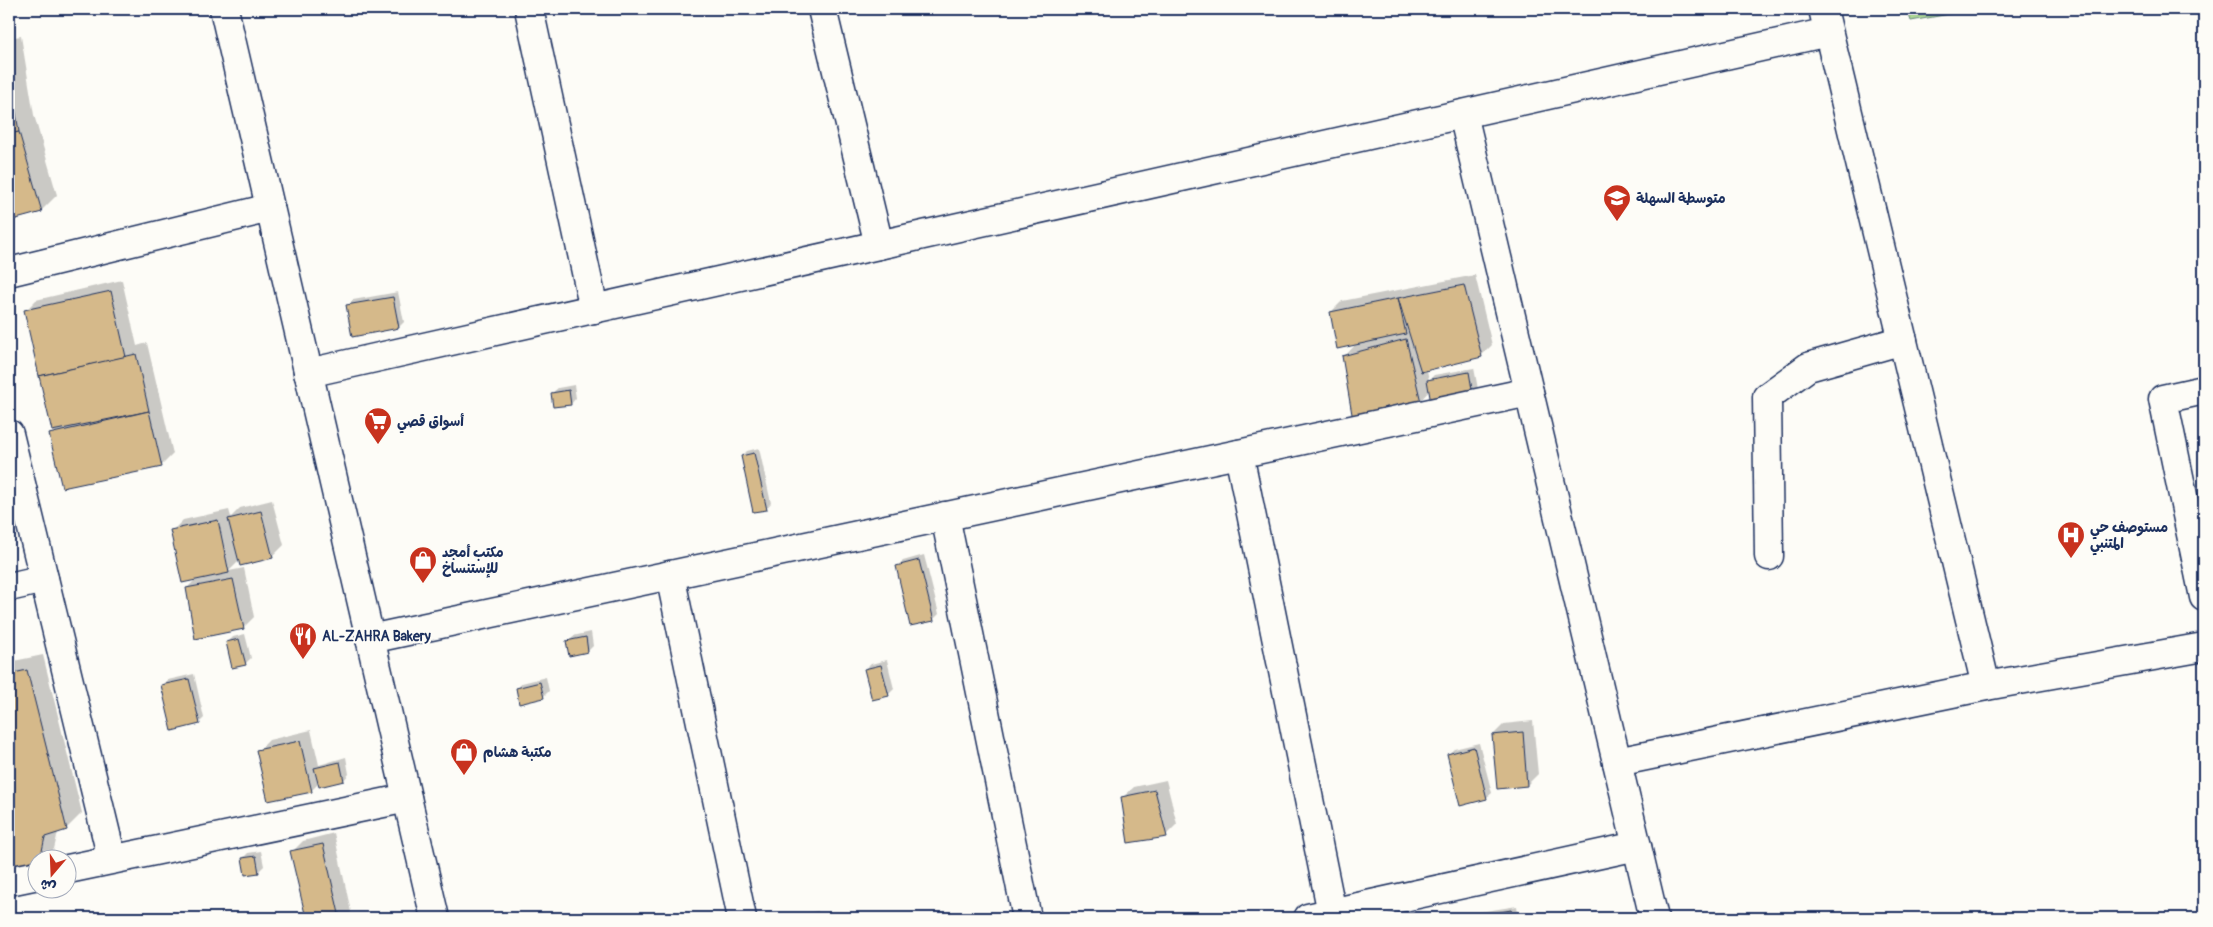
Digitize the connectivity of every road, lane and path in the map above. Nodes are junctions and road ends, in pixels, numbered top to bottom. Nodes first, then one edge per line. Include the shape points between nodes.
1 (224, 9) edge
2 (529, 9) edge
3 (822, 9) edge
4 (1825, 20) edge
5 (1463, 114) junction
6 (270, 208) junction
7 (879, 245) junction
8 (9, 272) edge
9 (594, 309) junction
10 (1902, 340) junction
11 (308, 373) junction
12 (2204, 390) edge
13 (1529, 392) junction
14 (9, 434) edge
15 (1239, 454) junction
16 (946, 516) junction
17 (1769, 556) dead end
18 (670, 575) junction
19 (44, 579) junction
20 (9, 587) edge
21 (2204, 596) edge
22 (370, 639) junction
23 (2204, 647) edge
24 (1986, 686) junction
25 (1617, 762) junction
26 (407, 798) junction
27 (1637, 846) junction
28 (112, 859) junction
29 (78, 867) edge
30 (28, 877) edge
31 (9, 882) edge
32 (1337, 914) edge
33 (435, 918) edge
34 (742, 918) edge
35 (1027, 918) edge
36 (1654, 918) edge

1 - 6 street
2 - 9 street
3 - 7 street
4 - 5 street
4 - 10 street
5 - 7 street
5 - 13 street
6 - 8 street
6 - 11 street
7 - 9 street
9 - 11 street
10 - 17 street via 1808,367 1767,397
10 - 24 street
11 - 22 street
12 - 21 street via 2163,399
13 - 15 street
13 - 25 street
14 - 19 street
15 - 16 street
15 - 32 street
16 - 18 street
16 - 35 street
18 - 22 street
18 - 34 street
19 - 20 street
19 - 28 street
22 - 26 street
23 - 24 street
24 - 25 street
25 - 27 street
26 - 28 street
26 - 33 street
27 - 32 street
27 - 36 street
28 - 29 street
30 - 31 street

